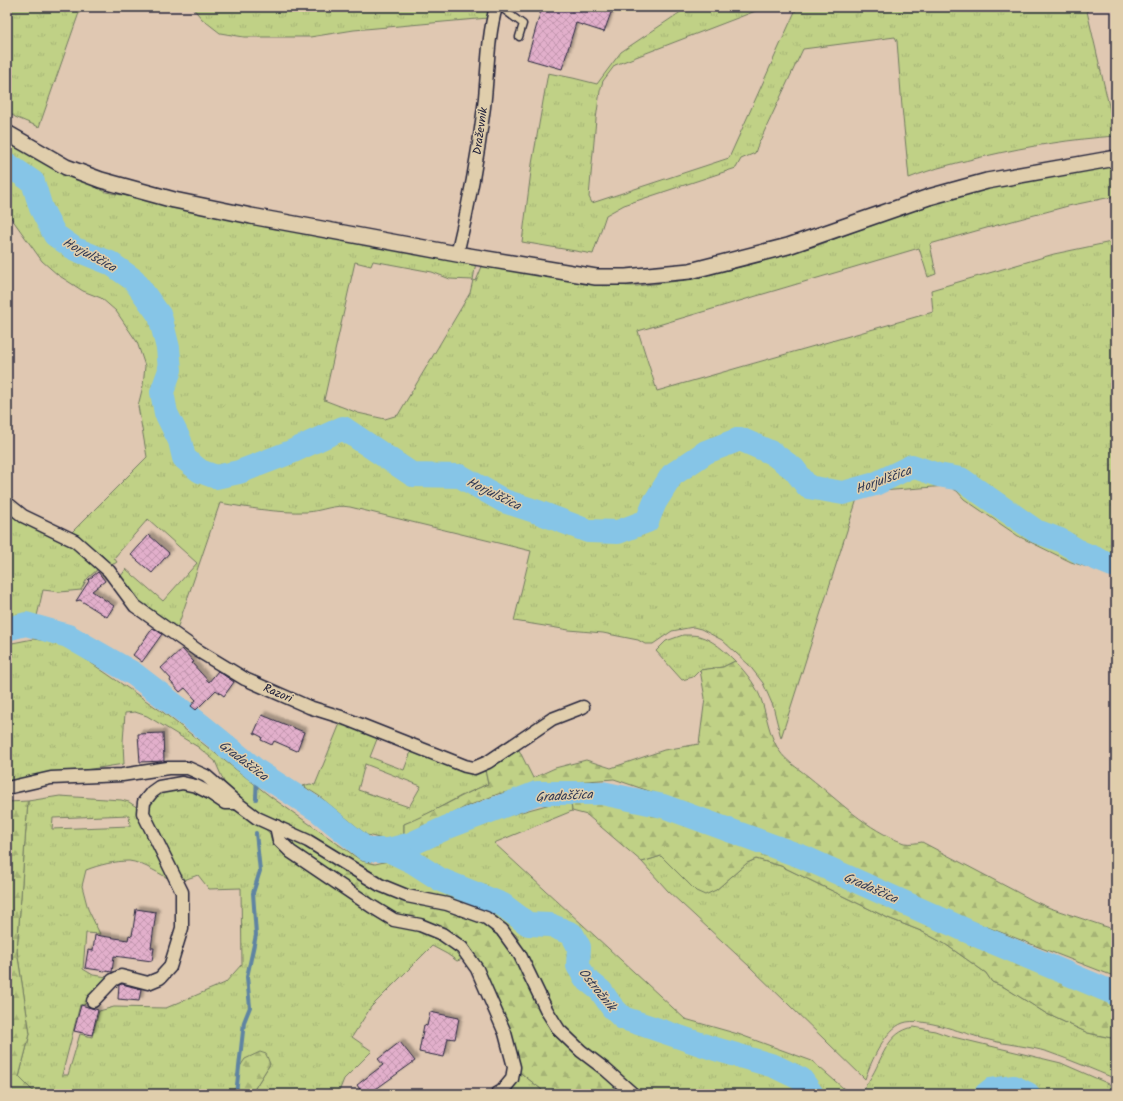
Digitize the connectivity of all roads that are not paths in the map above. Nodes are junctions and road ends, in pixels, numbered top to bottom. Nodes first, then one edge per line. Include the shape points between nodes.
1 (496, 7) edge
2 (500, 7) edge
3 (519, 37) dead end
4 (7, 133) edge
5 (1116, 158) edge
6 (457, 254) junction
7 (7, 503) edge
8 (583, 707) dead end
9 (7, 788) edge
10 (237, 803) junction
11 (276, 826) junction
12 (93, 1001) dead end
13 (497, 1094) edge
14 (633, 1094) edge

1 - 6 street, Draževnik via 492,22 477,155
2 - 3 lane via 523,24
4 - 6 street via 66,167 101,180 167,198
5 - 6 street via 987,181 929,197 788,246 690,270 626,277 596,277
7 - 8 street, Razori via 23,516 75,541 109,571 134,606 197,650 245,679 309,707 341,717 464,766 474,768 488,762 552,719
9 - 10 street via 51,778 188,768 206,776
10 - 11 street via 257,818
10 - 12 street via 224,803 210,793 182,782 159,787 144,802 143,813 182,892 182,928 170,966 160,978 148,983 121,976 113,980
11 - 13 street via 279,840 291,852 371,906 394,920 420,924 442,934 462,948 477,969 502,1026 514,1067 512,1079
11 - 14 street via 308,841 380,885 407,896 446,904 486,918 502,930 520,955 559,1030

